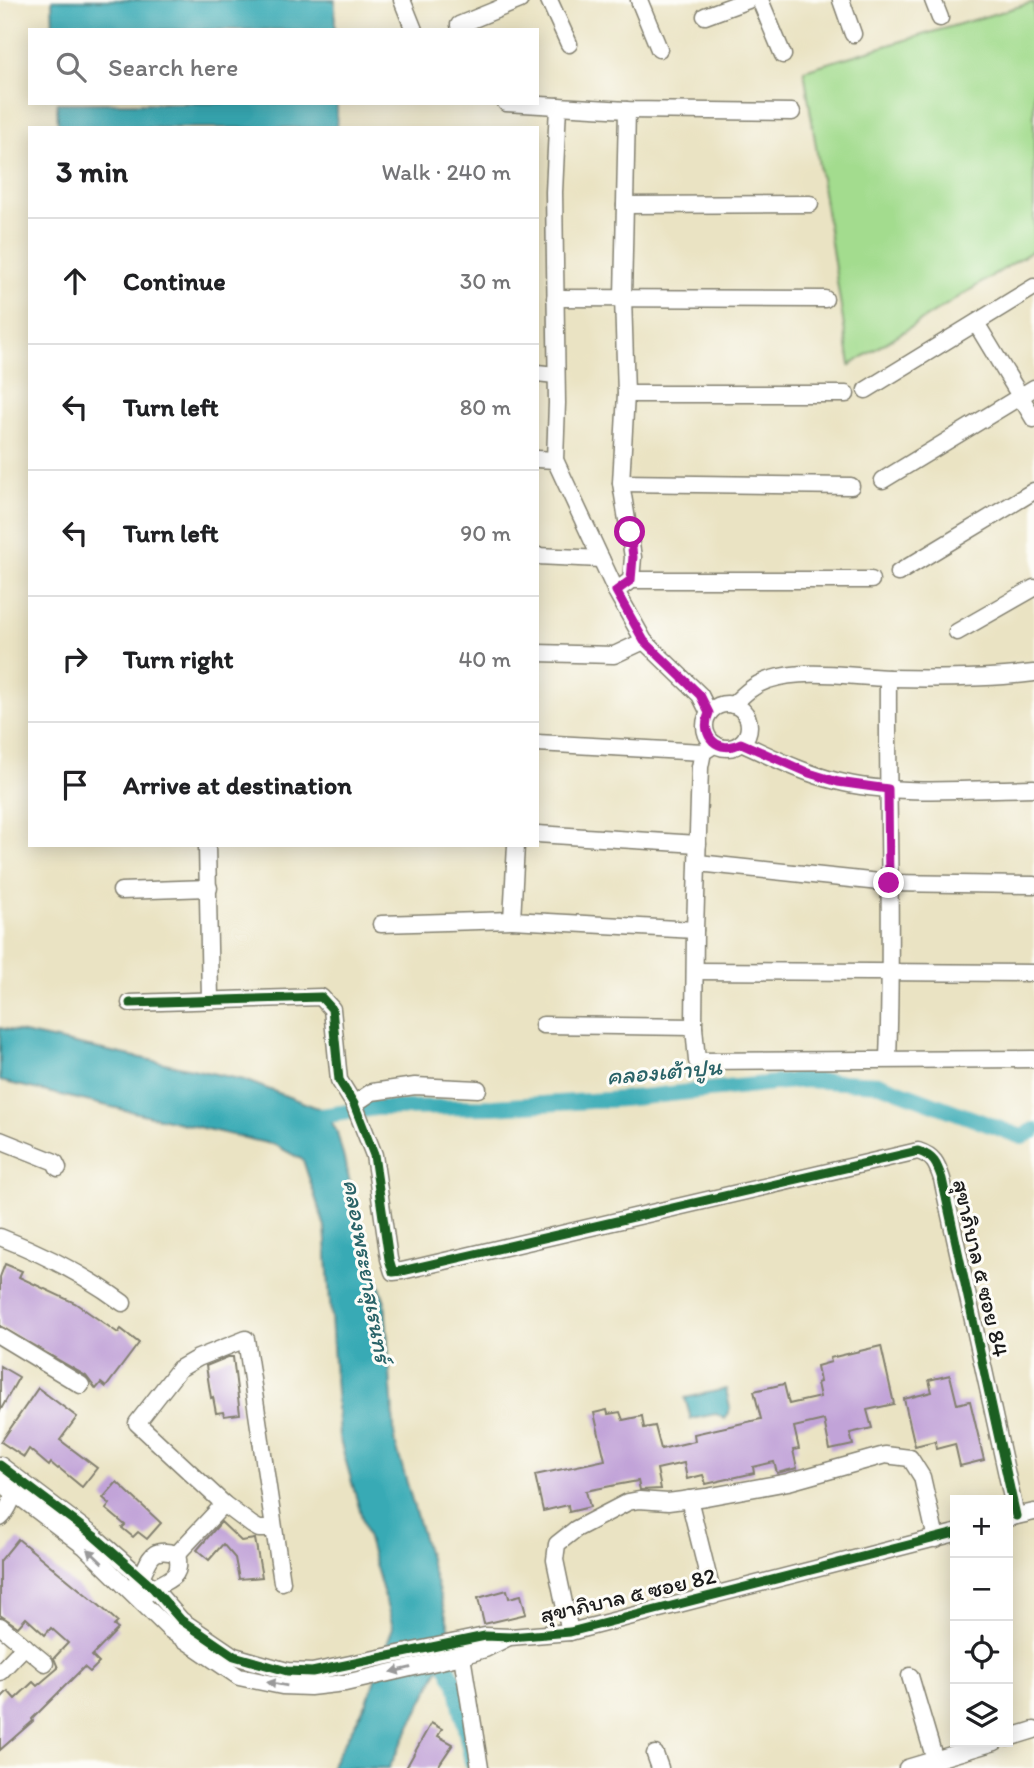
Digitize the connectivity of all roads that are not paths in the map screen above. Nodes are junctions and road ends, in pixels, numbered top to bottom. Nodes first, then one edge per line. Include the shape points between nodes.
1 (402, 0) edge
2 (520, 0) edge
3 (549, 0) edge
4 (639, 0) edge
5 (748, 0) edge
6 (760, 0) edge
7 (841, 0) edge
8 (933, 0) edge
9 (705, 16) dead end
10 (940, 18) dead end
11 (459, 25) dead end
12 (413, 28) edge
13 (853, 34) dead end
14 (569, 44) dead end
15 (659, 49) dead end
16 (783, 55) dead end
17 (539, 105) edge
18 (558, 106) junction
19 (627, 110) junction
20 (792, 112) dead end
21 (539, 191) edge
22 (554, 192) junction
23 (810, 204) dead end
24 (625, 205) junction
25 (539, 281) edge
26 (1034, 287) edge
27 (555, 289) junction
28 (623, 298) junction
29 (825, 299) dead end
30 (976, 323) junction
31 (539, 373) edge
32 (555, 375) junction
33 (866, 390) dead end
34 (1027, 392) edge
35 (626, 394) junction
36 (846, 394) dead end
37 (1034, 419) edge
38 (539, 459) edge
39 (555, 460) junction
40 (883, 480) dead end
41 (621, 483) junction
42 (851, 486) dead end
43 (1034, 491) edge
44 (539, 555) edge
45 (601, 559) junction
46 (898, 573) dead end
47 (631, 580) junction
48 (871, 580) dead end
49 (1034, 588) edge
50 (616, 591) junction
51 (957, 632) dead end
52 (644, 641) junction
53 (539, 653) edge
54 (1034, 673) edge
55 (888, 678) junction
56 (733, 705) junction
57 (709, 713) junction
58 (539, 743) edge
59 (741, 743) junction
60 (709, 748) junction
61 (1034, 788) edge
62 (888, 789) junction
63 (539, 834) edge
64 (698, 844) junction
65 (207, 847) edge
66 (516, 847) edge
67 (698, 863) junction
68 (889, 883) junction
69 (1034, 885) edge
70 (209, 888) junction
71 (121, 891) dead end
72 (512, 920) junction
73 (381, 924) dead end
74 (695, 930) junction
75 (695, 971) junction
76 (891, 973) junction
77 (1034, 973) edge
78 (210, 999) junction
79 (130, 1003) dead end
80 (543, 1025) dead end
81 (694, 1027) junction
82 (888, 1058) junction
83 (1034, 1059) edge
84 (478, 1089) dead end
85 (357, 1111) junction
86 (0, 1140) edge
87 (58, 1168) dead end
88 (0, 1237) edge
89 (123, 1303) dead end
90 (0, 1336) edge
91 (80, 1385) dead end
92 (8, 1481) edge
93 (1007, 1495) edge
94 (689, 1499) junction
95 (224, 1504) junction
96 (1034, 1512) edge
97 (1013, 1517) edge
98 (0, 1518) edge
99 (274, 1529) junction
100 (950, 1535) edge
101 (936, 1539) junction
102 (177, 1554) junction
103 (282, 1582) dead end
104 (141, 1589) junction
105 (713, 1596) junction
106 (0, 1626) edge
107 (570, 1632) junction
108 (25, 1646) junction
109 (459, 1651) junction
110 (45, 1663) dead end
111 (0, 1672) edge
112 (910, 1676) dead end
113 (1034, 1730) edge
114 (1013, 1736) edge
115 (978, 1747) edge
116 (935, 1760) junction
117 (480, 1768) edge
118 (907, 1768) edge

1 - 12 street
2 - 11 street
3 - 14 street
4 - 15 street
5 - 9 street
6 - 16 street
7 - 13 street
8 - 10 street
17 - 18 street
18 - 19 street
18 - 22 street
19 - 20 street
19 - 24 street
21 - 22 street
22 - 27 street
23 - 24 street
24 - 28 street
25 - 27 street
26 - 30 street
27 - 28 street
27 - 32 street
28 - 29 street
28 - 35 street
30 - 33 street
30 - 34 street
31 - 32 street
32 - 39 street
34 - 37 street
34 - 40 street
35 - 36 street
35 - 41 street
38 - 39 street
39 - 45 street
41 - 42 street
41 - 47 street via 633,557
43 - 46 street
44 - 45 street
45 - 50 street
47 - 48 street
47 - 50 street
49 - 51 street
50 - 52 street
52 - 53 street via 614,655
52 - 57 street via 700,695
54 - 55 street
55 - 56 street via 798,674 748,689
55 - 62 street
56 - 57 street via 720,705
56 - 59 street via 745,712 750,725
57 - 60 street via 705,727
58 - 60 street
59 - 60 street
59 - 62 street via 809,773
60 - 64 street
61 - 62 street
62 - 68 street
63 - 64 street
64 - 67 street
65 - 70 street
66 - 72 street
67 - 68 street
67 - 74 street
68 - 69 street
68 - 76 street
70 - 71 street
70 - 78 street
72 - 73 street
72 - 74 street
74 - 75 street
75 - 76 street
75 - 81 street
76 - 77 street
76 - 82 street
78 - 79 street
78 - 85 street via 321,997 332,1009 339,1080
80 - 81 street
81 - 82 street via 697,1061
82 - 83 street
84 - 85 street via 415,1086 372,1092
85 - 93 street, สุขาภิบาล ๕ ซอย 84 via 374,1155 393,1272 918,1151 928,1154 942,1179
86 - 87 street via 55,1162
88 - 89 street via 43,1254
90 - 91 street
92 - 98 street via 7,1511
92 - 104 street, สุขาภิบาล ๕ ซอย 82
94 - 101 street via 788,1482 885,1455 898,1456 910,1458 922,1477
94 - 105 street
94 - 107 street via 628,1502 557,1544 555,1560
95 - 99 street via 259,1529
95 - 99 street via 137,1423 179,1369 246,1339
95 - 102 street
96 - 97 street
99 - 103 street
100 - 101 street, สุขาภิบาล ๕ ซอย 82
101 - 105 street, สุขาภิบาล ๕ ซอย 82
102 - 104 street via 180,1565 174,1577
102 - 104 street via 155,1552
104 - 109 street, สุขาภิบาล ๕ ซอย 82 via 234,1656 287,1671 312,1672
109 -> 104 street, สุขาภิบาล ๕ ซอย 82 via 345,1683 282,1686 239,1677 170,1630
105 - 107 street, สุขาภิบาล ๕ ซอย 82
106 - 108 street
107 - 109 street, สุขาภิบาล ๕ ซอย 82 via 485,1636
108 - 110 street
108 - 111 street
109 - 117 street
112 - 116 street
113 - 114 street
115 - 116 street
116 - 118 street

